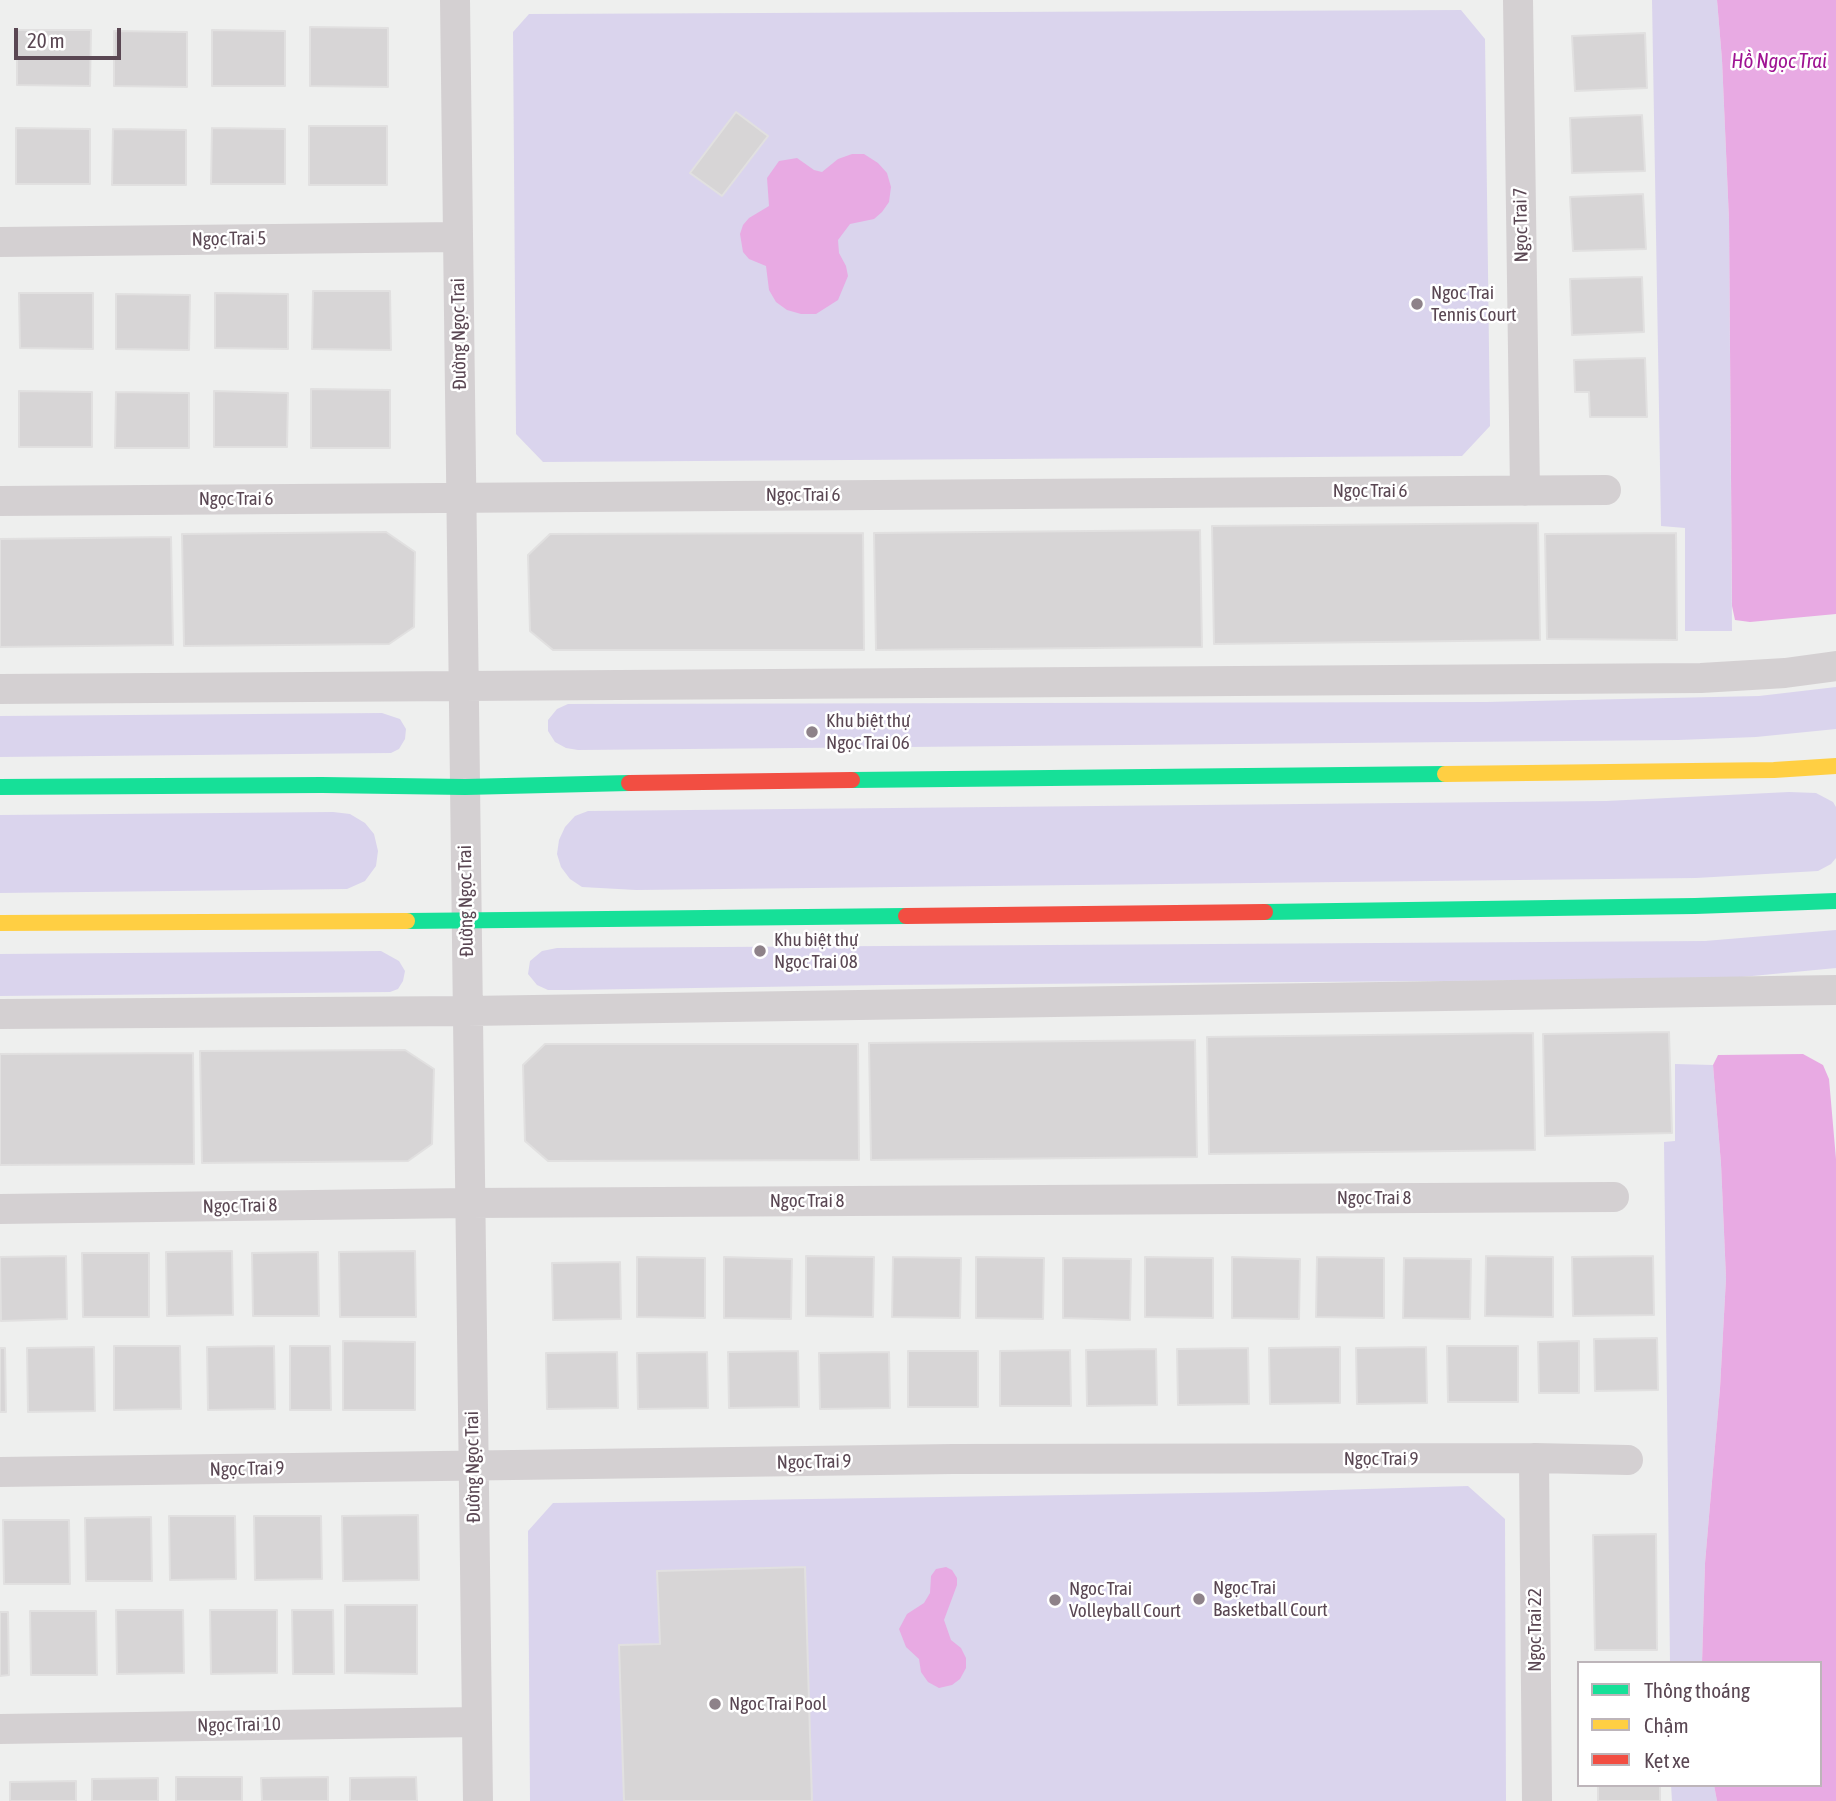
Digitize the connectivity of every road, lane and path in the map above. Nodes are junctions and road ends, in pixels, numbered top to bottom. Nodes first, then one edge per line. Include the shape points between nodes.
1 (455, 0) edge
2 (1518, 0) edge
3 (457, 237) junction
4 (0, 242) edge
5 (1606, 490) dead end
6 (1525, 491) junction
7 (462, 498) junction
8 (0, 501) edge
9 (1836, 666) edge
10 (464, 685) junction
11 (0, 689) edge
12 (1836, 766) edge
13 (0, 787) edge
14 (465, 787) junction
15 (1836, 901) edge
16 (466, 922) junction
17 (0, 923) edge
18 (1836, 990) edge
19 (468, 1011) junction
20 (0, 1014) edge
21 (1614, 1196) dead end
22 (469, 1203) junction
23 (0, 1209) edge
24 (1534, 1458) junction
25 (1628, 1460) dead end
26 (473, 1466) junction
27 (0, 1472) edge
28 (477, 1722) junction
29 (0, 1729) edge
30 (478, 1801) edge
31 (1537, 1801) edge

1 - 3 street, Đường Ngọc Trai
2 - 6 street, Ngọc Trai 7
3 - 4 street, Ngọc Trai 5
3 - 7 street, Đường Ngọc Trai
5 - 6 street, Ngọc Trai 6
6 - 7 street, Ngọc Trai 6
7 - 8 street, Ngọc Trai 6
7 - 10 street, Đường Ngọc Trai
9 - 10 street via 1701,678
10 - 11 street
10 - 14 street, Đường Ngọc Trai
12 - 14 main road
13 - 14 main road
14 - 16 street, Đường Ngọc Trai
15 - 16 main road
16 - 17 main road
16 - 19 street, Đường Ngọc Trai
18 - 19 street
19 - 20 street
19 - 22 street, Đường Ngọc Trai
21 - 22 street, Ngọc Trai 8
22 - 23 street, Ngọc Trai 8
22 - 26 street, Đường Ngọc Trai
24 - 25 street, Ngọc Trai 9
24 - 26 street, Ngọc Trai 9
24 - 31 street, Ngọc Trai 22
26 - 27 street, Ngọc Trai 9
26 - 28 street, Đường Ngọc Trai
28 - 29 street, Ngọc Trai 10
28 - 30 street, Đường Ngọc Trai

